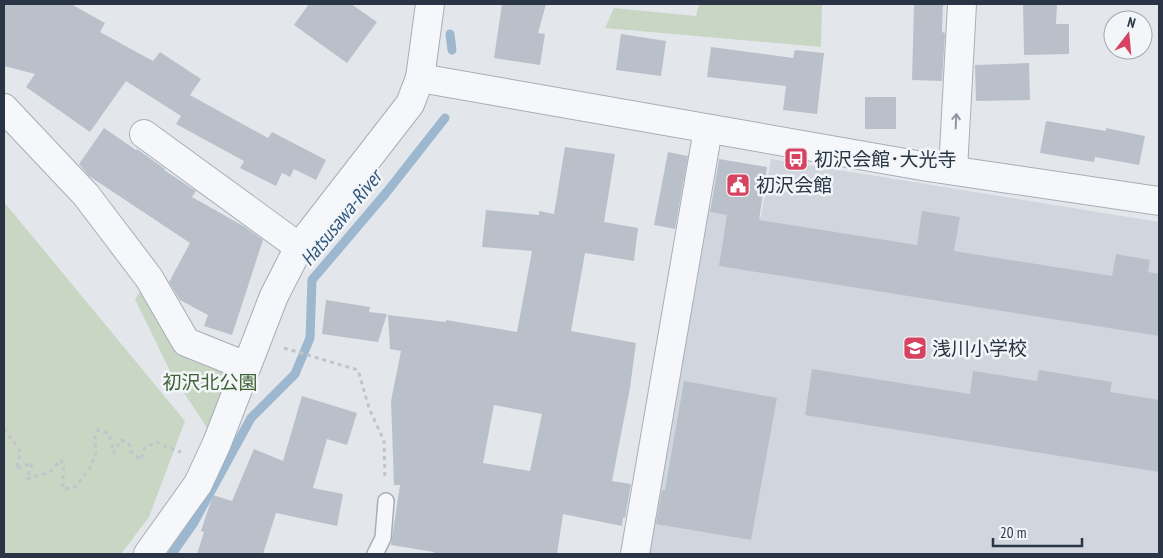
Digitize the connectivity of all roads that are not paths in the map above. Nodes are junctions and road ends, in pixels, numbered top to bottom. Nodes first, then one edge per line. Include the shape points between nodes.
1 (430, 4) edge
2 (962, 4) edge
3 (420, 78) junction
4 (4, 108) edge
5 (708, 129) junction
6 (144, 134) dead end
7 (953, 170) junction
8 (1159, 200) edge
9 (299, 247) junction
10 (246, 366) junction
11 (386, 501) road end
12 (148, 554) edge
13 (375, 554) edge
14 (635, 554) edge

1 - 3 street
7 -> 2 street
3 - 5 street
3 - 9 street via 410,104
4 - 10 street via 86,195 149,278 186,342
5 - 7 street
5 - 14 street
6 - 9 street
7 - 8 street
9 - 10 street via 274,296
10 - 12 street via 198,484
11 - 13 lane via 383,538

